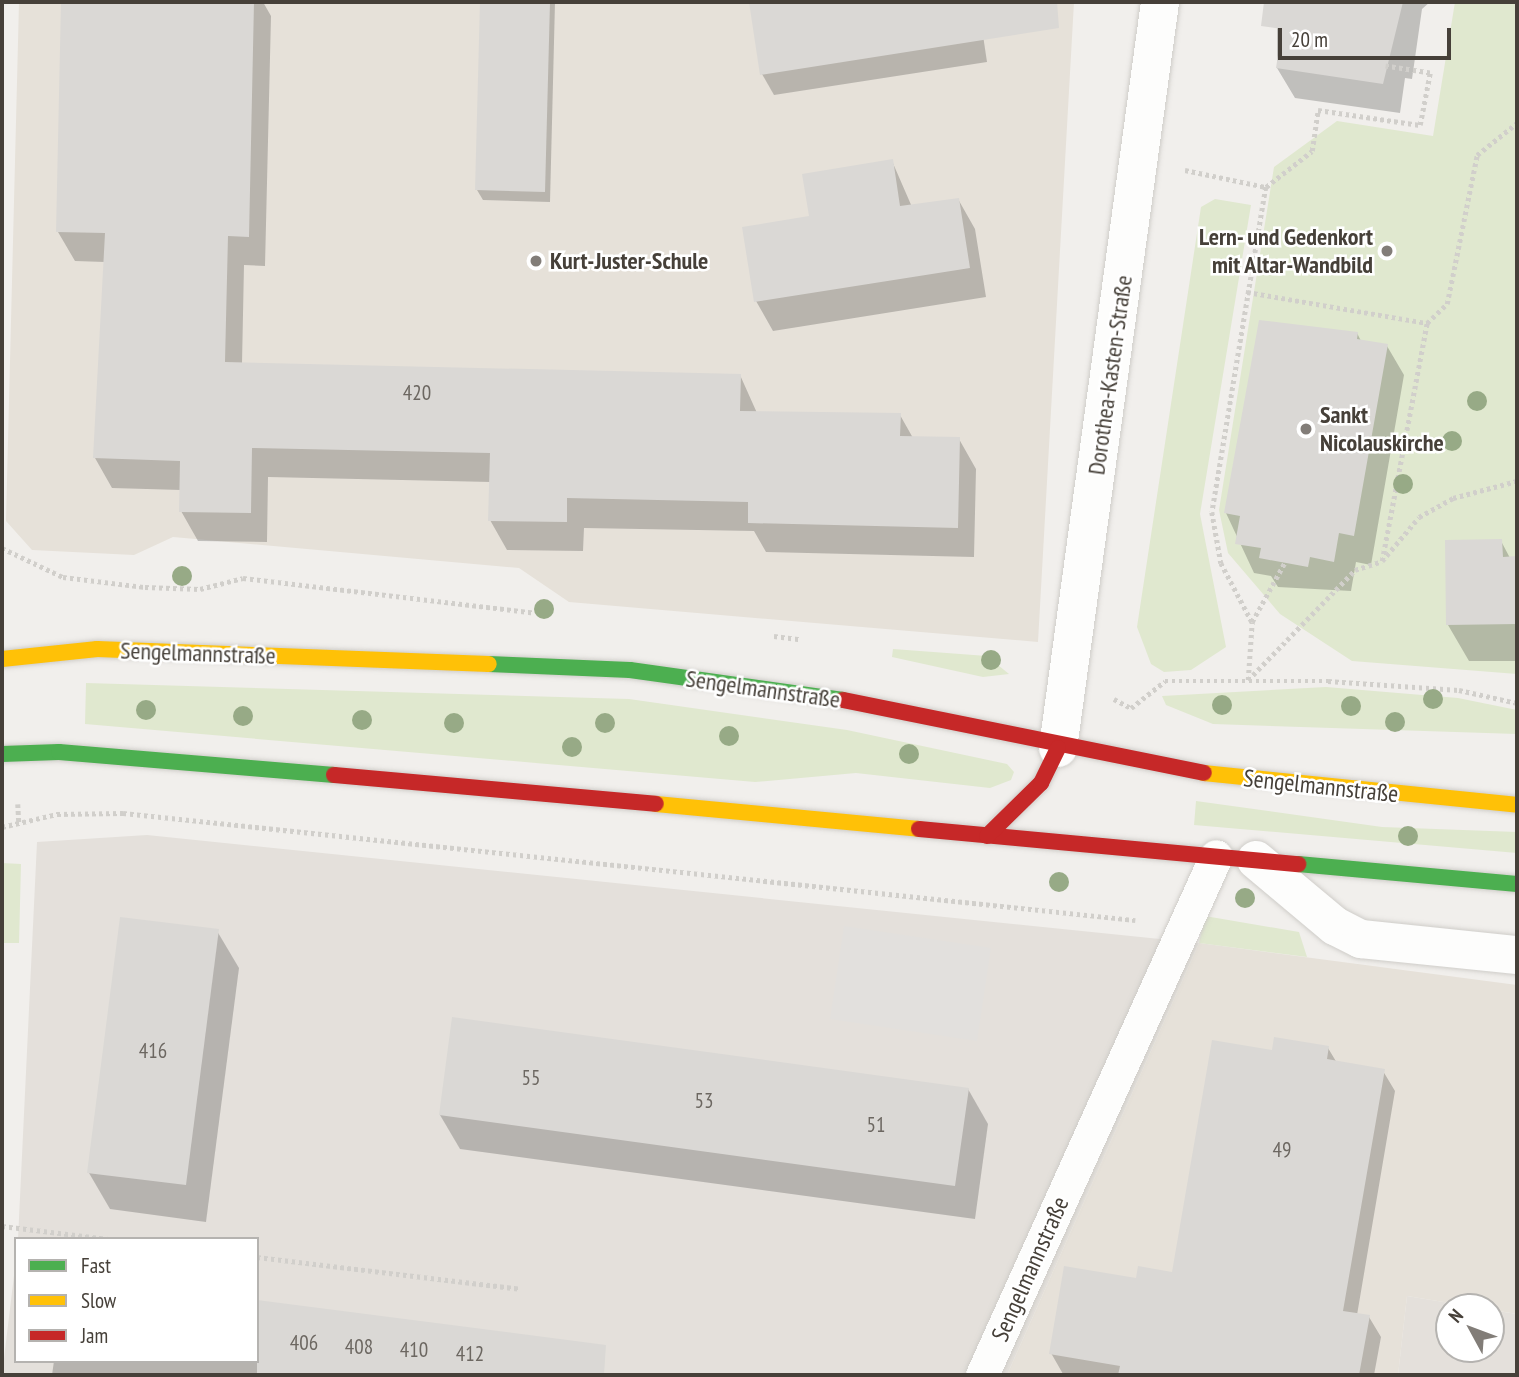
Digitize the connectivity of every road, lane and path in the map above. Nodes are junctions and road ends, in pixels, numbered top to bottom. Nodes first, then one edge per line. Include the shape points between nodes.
1 (1160, 2) edge
2 (1386, 66) dead end
3 (1517, 123) edge
4 (1139, 161) junction
5 (1266, 187) junction
6 (1247, 292) junction
7 (1427, 323) junction
8 (1517, 481) edge
9 (2, 548) edge
10 (1382, 561) junction
11 (1285, 562) dead end
12 (243, 578) dead end
13 (1252, 622) junction
14 (2, 659) edge
15 (1248, 681) junction
16 (1517, 703) edge
17 (1130, 708) dead end
18 (1058, 748) junction
19 (2, 754) edge
20 (18, 799) dead end
21 (1517, 805) edge
22 (19, 824) junction
23 (2, 827) edge
24 (987, 836) junction
25 (1216, 856) junction
26 (1256, 860) junction
27 (1517, 884) edge
28 (1188, 923) junction
29 (1517, 955) edge
30 (2, 1226) edge
31 (92, 1237) edge
32 (259, 1257) edge
33 (520, 1289) dead end
34 (982, 1375) edge

1 - 4 street, Dorothea-Kasten-Straße
2 - 5 path via 1430,73 1420,125 1318,110 1312,151
3 - 7 path via 1477,155 1447,304
4 - 5 path
4 - 18 street, Dorothea-Kasten-Straße
5 - 6 path
6 - 7 path
6 - 13 path via 1212,512 1221,563
7 - 10 path
8 - 10 path via 1453,498 1419,517
9 - 12 path via 63,577 200,589
10 - 15 path via 1355,570
11 - 13 path
13 - 15 path
14 - 18 main road, Sengelmannstraße via 97,649 630,670 853,701
15 - 16 path via 1459,690
15 - 17 path via 1165,681
18 - 21 main road, Sengelmannstraße via 1201,775
18 - 24 main road via 1041,783
19 - 24 main road via 59,752 252,767
20 - 22 path
22 - 23 path
22 - 28 path via 57,814 123,813
24 - 25 main road
25 - 26 main road
25 - 28 lane, Sengelmannstraße
26 - 27 main road
26 - 29 street via 1335,926 1361,939
28 - 34 lane, Sengelmannstraße
30 - 31 path
32 - 33 path

